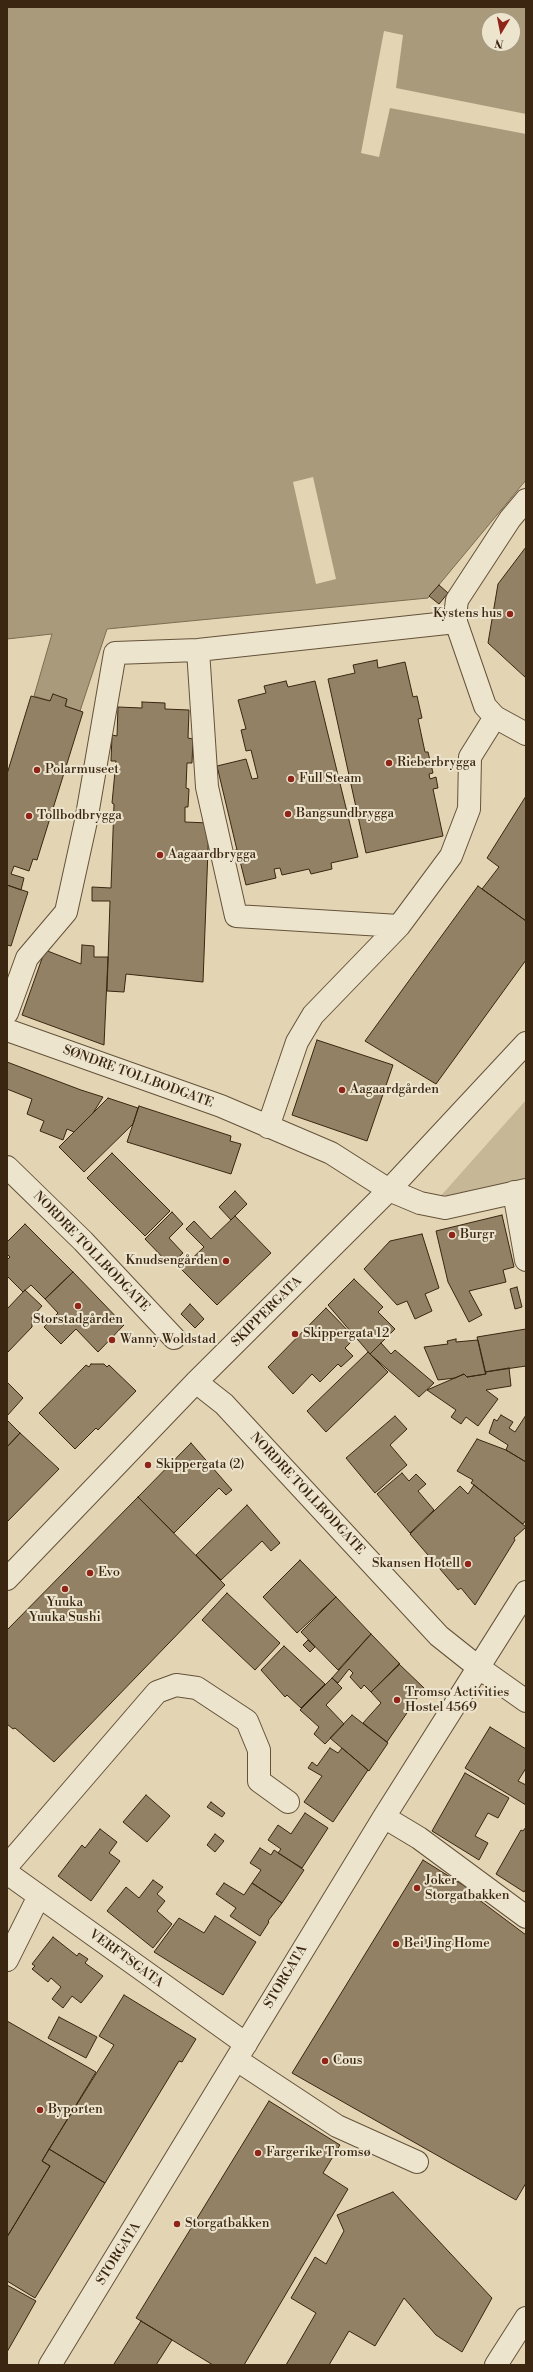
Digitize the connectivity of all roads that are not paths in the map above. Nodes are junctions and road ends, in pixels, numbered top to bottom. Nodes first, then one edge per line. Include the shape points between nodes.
1 (526, 500) edge
2 (456, 622) junction
3 (198, 650) junction
4 (495, 717) junction
5 (526, 734) edge
6 (399, 926) junction
7 (7, 1013) edge
8 (7, 1030) edge
9 (526, 1043) edge
10 (268, 1127) junction
11 (7, 1167) edge
12 (389, 1190) junction
13 (520, 1191) edge
14 (526, 1260) edge
15 (174, 1338) dead end
16 (196, 1382) junction
17 (7, 1579) edge
18 (526, 1592) edge
19 (478, 1668) junction
20 (526, 1701) edge
21 (288, 1802) dead end
22 (384, 1817) junction
23 (7, 1866) edge
24 (7, 1873) edge
25 (39, 1896) junction
26 (526, 1917) edge
27 (7, 1960) edge
28 (241, 2052) junction
29 (417, 2162) dead end
30 (526, 2318) edge
31 (50, 2365) edge
32 (496, 2365) edge

1 - 2 street via 510,519 457,600
2 - 3 street
2 - 4 street via 486,706
3 - 6 street via 207,787 236,916
3 - 7 street via 115,653 86,821 66,912 27,958
4 - 5 street
4 - 6 street via 470,757 469,809 452,856
6 - 10 street via 313,1015 297,1042
8 - 10 street, SØNDRE TOLLBODGATE via 221,1106
9 - 12 street, SKIPPERGATA
10 - 12 street, SØNDRE TOLLBODGATE via 331,1153
11 - 15 street, NORDRE TOLLBODGATE
12 - 13 street, SØNDRE TOLLBODGATE via 420,1203 445,1208
12 - 16 street, SKIPPERGATA
13 - 14 street
16 - 17 street, SKIPPERGATA
16 - 19 street, NORDRE TOLLBODGATE via 224,1404 439,1636
18 - 19 street, STORGATA
19 - 20 street, NORDRE TOLLBODGATE
19 - 22 street, STORGATA
21 - 23 street via 259,1781 259,1750 247,1721 197,1688 176,1685 157,1692
22 - 26 street via 419,1838
22 - 28 street, STORGATA
24 - 25 street, VERFTSGATA
25 - 27 street
25 - 28 street, VERFTSGATA
28 - 29 street, VERFTSGATA via 337,2126
28 - 31 street, STORGATA
30 - 32 street

